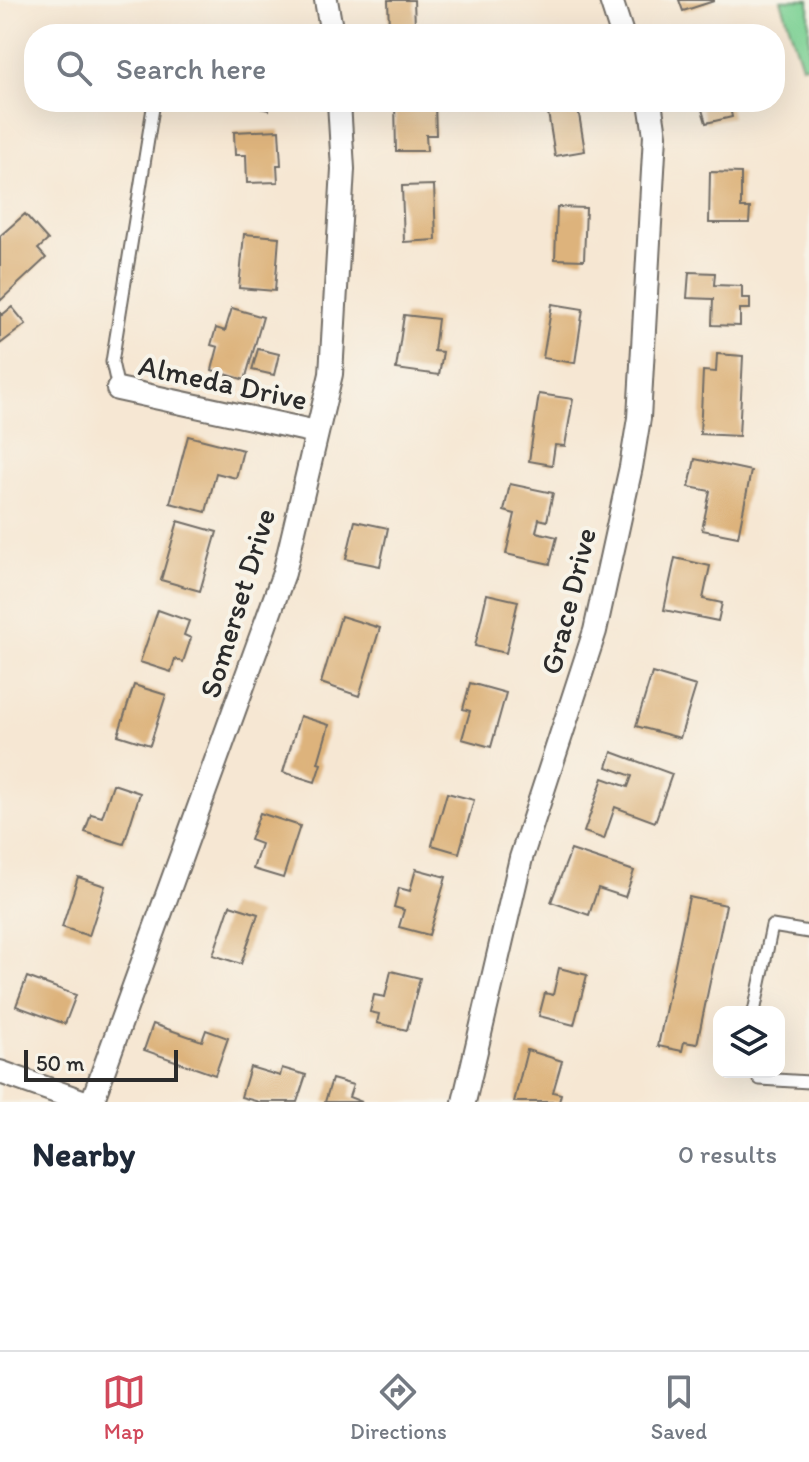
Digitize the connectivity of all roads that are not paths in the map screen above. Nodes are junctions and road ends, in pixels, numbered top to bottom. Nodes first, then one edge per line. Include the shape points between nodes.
1 (326, 0) edge
2 (611, 0) edge
3 (330, 24) edge
4 (619, 24) edge
5 (152, 112) edge
6 (340, 112) edge
7 (652, 112) edge
8 (118, 389) joint
9 (316, 432) junction
10 (809, 932) edge
11 (755, 1006) edge
12 (0, 1072) edge
13 (759, 1078) edge
14 (809, 1082) edge
15 (85, 1102) edge
16 (92, 1102) edge
17 (464, 1102) edge

1 - 3 street
2 - 4 street
5 - 8 lane via 112,362
6 - 9 street, Somerset Drive via 343,169 331,374
7 - 17 street, Grace Drive via 655,135 639,418 631,467 595,631 521,858
8 - 9 street, Almeda Drive
9 - 16 street, Somerset Drive via 284,573
10 - 11 lane via 772,926
12 - 15 street
13 - 14 lane

